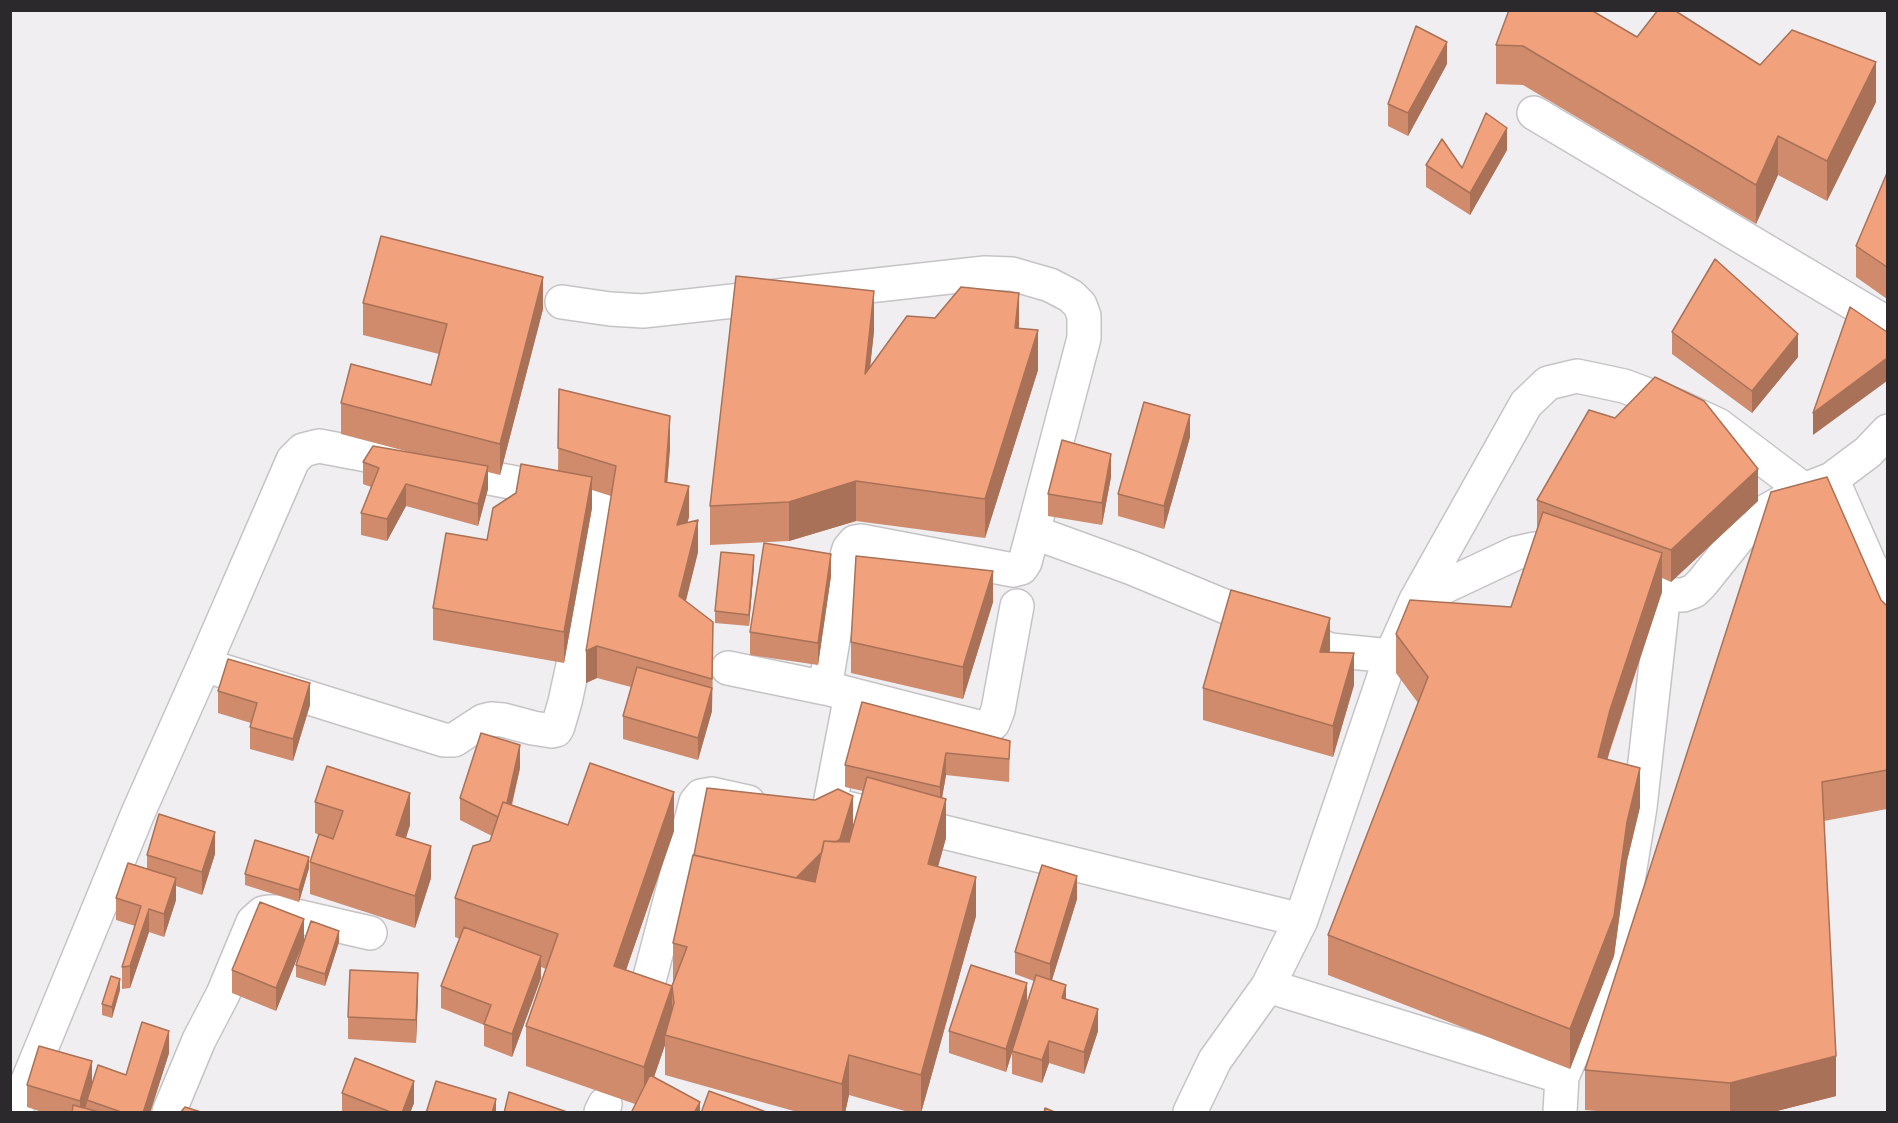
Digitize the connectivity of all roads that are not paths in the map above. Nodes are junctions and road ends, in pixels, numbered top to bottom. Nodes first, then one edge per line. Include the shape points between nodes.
1 (1534, 113) dead end
2 (562, 302) dead end
3 (1887, 324) edge
4 (1887, 431) edge
5 (1818, 485) junction
6 (1033, 532) junction
7 (1664, 592) junction
8 (1887, 593) edge
9 (1416, 600) junction
10 (1017, 606) dead end
11 (1391, 656) junction
12 (204, 665) junction
13 (728, 668) dead end
14 (838, 692) junction
15 (830, 804) junction
16 (1301, 920) junction
17 (370, 933) dead end
18 (1268, 986) junction
19 (641, 1011) edge
20 (1562, 1077) junction
21 (15, 1113) edge
22 (169, 1113) edge
23 (1190, 1113) edge
24 (1560, 1113) edge

1 - 3 street
2 - 6 street via 643,311 985,273 1012,274 1050,285 1080,305 1084,339
4 - 5 street via 1868,452
5 - 7 street via 1754,518 1694,591 1671,596
5 - 8 street
5 - 9 street via 1718,425 1677,406 1624,386 1577,376 1548,383 1526,404
6 - 11 street via 1132,568 1330,650
6 - 14 street via 1025,562 1013,570 855,542 847,556
7 - 9 street via 1534,549 1516,553
7 - 20 street via 1640,807 1617,948
9 - 11 street
10 - 14 street via 998,710 986,729
11 - 16 street
12 - 12 street via 444,740 454,740 491,719 556,730 606,505 596,498 350,451 319,446 303,450 293,460
12 - 21 street via 138,813
13 - 14 street
14 - 15 street
15 - 16 street
15 - 19 street via 827,813 816,817 712,794 701,796 696,802
16 - 18 street
17 - 22 street via 279,912 262,913 253,922
18 - 20 street
18 - 23 street via 1215,1060
20 - 24 street

